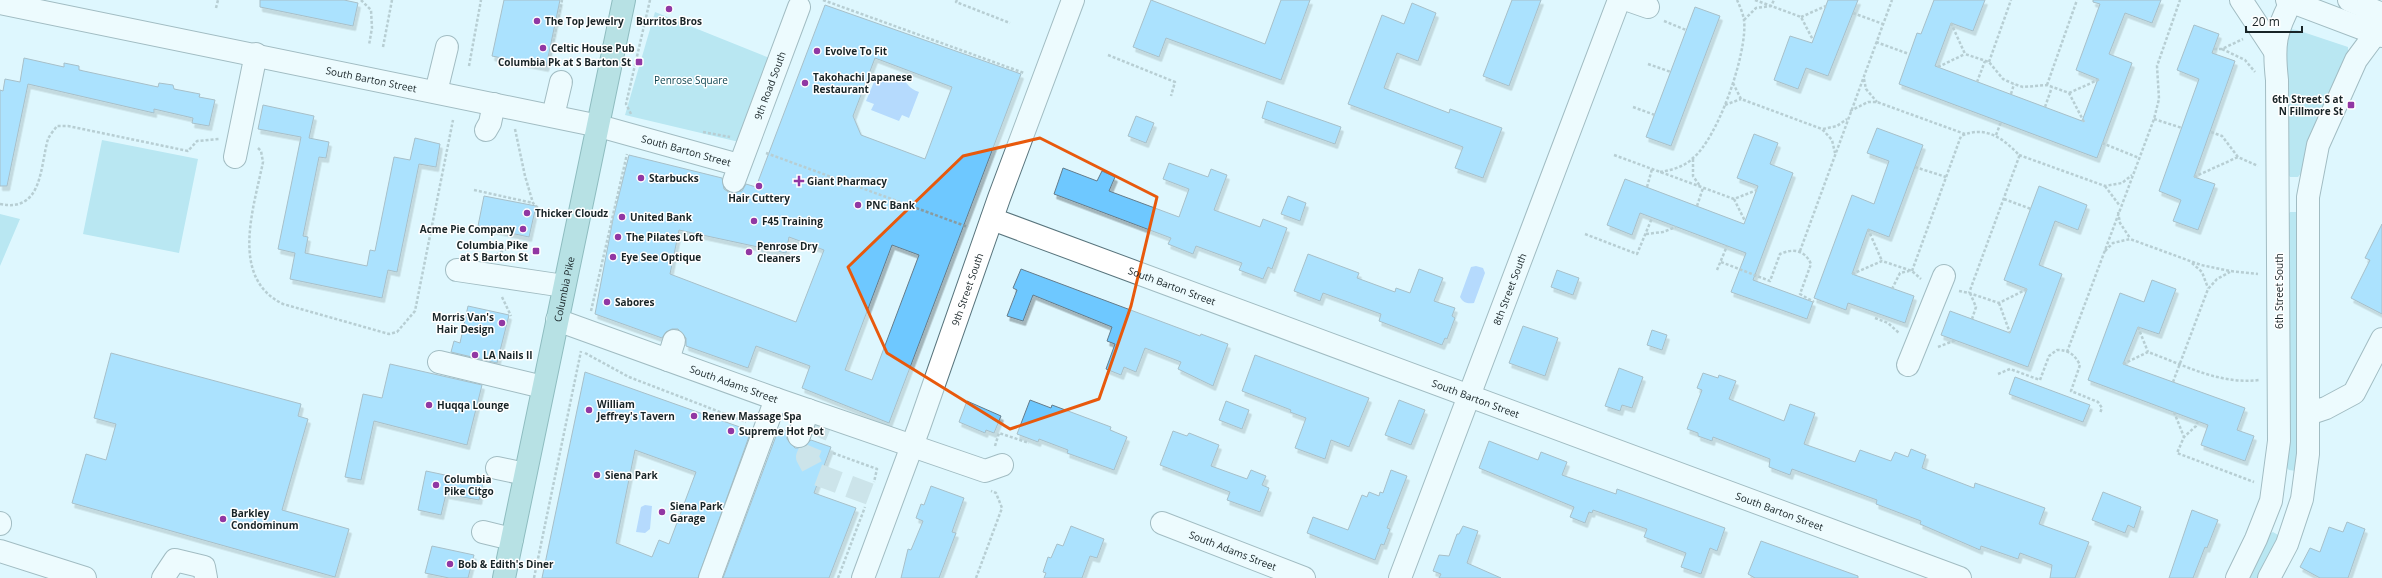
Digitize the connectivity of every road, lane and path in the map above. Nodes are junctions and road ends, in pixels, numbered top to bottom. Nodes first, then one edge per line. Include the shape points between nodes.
1 (218, 0) edge
2 (360, 0) edge
3 (392, 0) edge
4 (481, 0) edge
5 (562, 0) edge
6 (624, 0) edge
7 (650, 0) edge
8 (823, 0) edge
9 (957, 0) edge
10 (1073, 0) edge
11 (1618, 0) edge
12 (1628, 0) edge
13 (1737, 0) edge
14 (1755, 0) edge
15 (1774, 0) edge
16 (1892, 0) edge
17 (2011, 0) edge
18 (2077, 0) edge
19 (2180, 0) edge
20 (2241, 0) edge
21 (2349, 0) edge
22 (2290, 1) edge
23 (0, 3) edge
24 (1772, 6) junction
25 (1826, 6) dead end
26 (799, 7) dead end
27 (216, 8) dead end
28 (1853, 13) dead end
29 (1656, 14) joint
30 (1801, 17) junction
31 (1744, 21) junction
32 (1010, 23) dead end
33 (1951, 23) dead end
34 (1883, 24) junction
35 (2381, 27) edge
36 (1686, 30) dead end
37 (2249, 36) dead end
38 (1813, 40) dead end
39 (1876, 42) junction
40 (369, 45) dead end
41 (383, 47) dead end
42 (447, 47) dead end
43 (2214, 49) dead end
44 (2222, 49) junction
45 (2274, 50) junction
46 (256, 54) junction
47 (1910, 54) dead end
48 (1965, 54) junction
49 (1108, 55) dead end
50 (1985, 61) junction
51 (1988, 62) junction
52 (1648, 64) dead end
53 (469, 66) dead end
54 (1938, 68) dead end
55 (1671, 72) dead end
56 (1027, 74) dead end
57 (2256, 74) dead end
58 (554, 75) joint
59 (1864, 78) junction
60 (2100, 79) dead end
61 (1733, 82) junction
62 (1977, 82) dead end
63 (2014, 84) junction
64 (2047, 85) junction
65 (2052, 87) junction
66 (436, 92) junction
67 (2069, 93) junction
68 (2010, 94) dead end
69 (1171, 96) dead end
70 (1741, 98) junction
71 (1877, 102) junction
72 (494, 104) junction
73 (1724, 106) junction
74 (1633, 107) dead end
75 (2045, 107) dead end
76 (1850, 112) junction
77 (1655, 114) dead end
78 (552, 116) junction
79 (632, 116) dead end
80 (1848, 118) junction
81 (2154, 119) junction
82 (453, 120) dead end
83 (2001, 122) dead end
84 (2084, 122) dead end
85 (599, 126) junction
86 (515, 128) dead end
87 (2182, 128) dead end
88 (1822, 129) junction
89 (486, 130) dead end
90 (701, 132) dead end
91 (2211, 132) dead end
92 (1965, 134) junction
93 (1996, 135) junction
94 (2102, 143) dead end
95 (237, 148) junction
96 (629, 148) dead end
97 (2019, 154) junction
98 (1614, 155) dead end
99 (1835, 155) junction
100 (739, 157) junction
101 (2238, 157) junction
102 (2139, 158) junction
103 (1693, 159) junction
104 (2260, 166) dead end
105 (1915, 167) dead end
106 (1652, 170) junction
107 (1660, 172) junction
108 (2133, 175) junction
109 (1946, 177) junction
110 (2194, 177) dead end
111 (2105, 186) junction
112 (1647, 187) dead end
113 (1702, 187) junction
114 (474, 190) dead end
115 (1757, 190) dead end
116 (2278, 195) junction
117 (2308, 197) junction
118 (1734, 199) junction
119 (2004, 199) junction
120 (533, 203) junction
121 (0, 204) edge
122 (1697, 206) dead end
123 (2120, 207) junction
124 (2031, 209) dead end
125 (2118, 212) junction
126 (548, 218) dead end
127 (1652, 218) dead end
128 (992, 219) junction
129 (1745, 221) dead end
130 (1676, 227) dead end
131 (968, 228) dead end
132 (1868, 229) dead end
133 (1584, 234) dead end
134 (1646, 234) junction
135 (2130, 239) junction
136 (1727, 246) dead end
137 (1800, 251) junction
138 (2103, 253) junction
139 (1882, 261) junction
140 (2191, 261) junction
141 (1721, 262) junction
142 (457, 270) dead end
143 (1717, 270) dead end
144 (1912, 270) junction
145 (2230, 272) junction
146 (1852, 274) dead end
147 (2261, 274) dead end
148 (1944, 276) dead end
149 (564, 286) junction
150 (1892, 289) dead end
151 (2027, 289) dead end
152 (2208, 289) junction
153 (1970, 293) junction
154 (1814, 302) dead end
155 (1999, 304) junction
156 (590, 314) dead end
157 (1875, 318) dead end
158 (1972, 319) dead end
159 (557, 320) junction
160 (2138, 326) dead end
161 (2010, 333) dead end
162 (2382, 339) edge
163 (1956, 340) dead end
164 (1918, 341) junction
165 (2067, 352) junction
166 (2148, 352) junction
167 (439, 362) dead end
168 (2123, 364) dead end
169 (2180, 364) junction
170 (1908, 365) dead end
171 (1998, 374) dead end
172 (2262, 380) dead end
173 (2173, 382) dead end
174 (543, 387) junction
175 (1469, 396) junction
176 (776, 399) junction
177 (808, 410) junction
178 (2174, 412) dead end
179 (2100, 413) dead end
180 (2308, 414) junction
181 (2198, 421) dead end
182 (749, 424) dead end
183 (799, 436) dead end
184 (2184, 437) junction
185 (1029, 443) dead end
186 (912, 447) junction
187 (833, 453) dead end
188 (997, 460) joint
189 (497, 468) dead end
190 (525, 474) junction
191 (874, 482) dead end
192 (2255, 483) dead end
193 (989, 491) dead end
194 (865, 507) dead end
195 (1162, 523) dead end
196 (483, 532) dead end
197 (512, 539) junction
198 (0, 551) edge
199 (37, 571) edge
200 (85, 578) edge
201 (163, 578) edge
202 (206, 578) edge
203 (504, 578) edge
204 (534, 578) edge
205 (710, 578) edge
206 (838, 578) edge
207 (863, 578) edge
208 (976, 578) edge
209 (1304, 578) edge
210 (1400, 578) edge
211 (1960, 578) edge
212 (2237, 578) edge
213 (2269, 578) edge

1 - 27 path
2 - 40 path via 371,10 372,28
3 - 41 path
4 - 53 path
5 - 58 path
6 - 85 main road, Columbia Pike
7 - 79 path via 626,104
8 - 56 path
9 - 32 path via 956,2
10 - 128 street, 9th Street South
11 - 175 street, 8th Street South
12 - 29 street
13 - 31 path
14 - 24 path
15 - 24 path
16 - 34 path
17 - 51 path
18 - 64 path
19 - 81 path via 2157,66 2159,100
20 - 45 street
21 - 35 street
22 - 35 street
22 - 45 street, 6th Street South via 2280,22
23 - 46 street, South Barton Street
24 - 30 path
24 - 31 path via 1756,8
25 - 30 path
26 - 100 street, 9th Road South
28 - 34 path
29 - 36 path
30 - 38 path
31 - 61 path
33 - 48 path
34 - 39 path
35 - 117 street via 2356,60 2318,145
37 - 44 path
39 - 47 path
39 - 59 path
42 - 66 street
43 - 44 path
44 - 57 path via 2245,60
45 - 116 street, 6th Street South via 2277,80
46 - 66 street, South Barton Street
46 - 95 street
48 - 50 path
48 - 54 path
49 - 69 path via 1176,82
50 - 51 path
50 - 62 path
51 - 63 path via 2003,79
52 - 55 path
58 - 78 street
59 - 71 path via 1866,89
59 - 76 path
60 - 67 path
61 - 70 path
61 - 73 path
63 - 64 path via 2023,88
63 - 68 path
64 - 65 path
65 - 67 path
65 - 75 path
66 - 72 street, South Barton Street
67 - 84 path
70 - 73 path
70 - 88 path
71 - 76 path via 1868,102
71 - 92 path
72 - 78 street, South Barton Street
72 - 89 street
73 - 103 path via 1710,136
74 - 77 path
76 - 80 path
78 - 85 street, South Barton Street
80 - 88 path via 1837,126
80 - 99 path
81 - 87 path
81 - 102 path
82 - 95 path via 415,311 397,332 389,334 331,319 270,298 259,283 251,262 248,240 263,162 261,152 248,139
83 - 93 path
85 - 100 street, South Barton Street
85 - 149 main road, Columbia Pike
86 - 120 path
88 - 99 path via 1832,140
90 - 100 path via 730,137
91 - 101 path via 2222,136
92 - 93 path via 1987,132
92 - 109 path via 1961,136
93 - 97 path
94 - 102 path
95 - 121 path via 214,138 198,141 188,151 68,126 57,126 49,138 42,176 35,192 23,202 9,206
96 - 156 path
97 - 111 path
97 - 119 path
98 - 106 path
99 - 137 path
100 - 131 path
101 - 104 path
101 - 110 path
102 - 108 path
103 - 107 path via 1673,170
103 - 113 path via 1693,176
105 - 109 path
106 - 107 path
106 - 112 path
107 - 113 path
108 - 111 path via 2122,183
108 - 123 path
109 - 144 path
111 - 123 path
113 - 118 path
113 - 122 path
114 - 120 path
115 - 118 path
116 - 117 street
116 - 212 street, 6th Street South via 2279,441 2271,501 2256,540
117 - 180 street
118 - 129 path
119 - 124 path
119 - 153 path
120 - 126 path
123 - 125 path
125 - 135 path via 2120,223
125 - 138 path
127 - 134 path
128 - 175 street, South Barton Street
128 - 186 street, 9th Street South
130 - 134 path via 1657,234
132 - 139 path
133 - 134 path via 1637,254
135 - 138 path via 2113,243
135 - 140 path
136 - 141 path
137 - 141 path via 1780,254 1770,281
137 - 154 path via 1811,264 1800,294
138 - 165 path
139 - 144 path
139 - 146 path
140 - 145 path
140 - 152 path via 2202,272
141 - 143 path
142 - 149 street
144 - 150 path via 1900,273
145 - 147 path
145 - 152 path via 2211,284
148 - 164 street
149 - 159 main road, Columbia Pike
151 - 155 path
152 - 169 path
153 - 155 path
153 - 158 path via 1976,307
155 - 161 path
157 - 164 path
159 - 174 main road, Columbia Pike
159 - 176 street, South Adams Street via 671,351
160 - 166 path
162 - 180 street via 2354,393 2326,408
163 - 164 path
164 - 170 street
165 - 171 path via 2057,350 2049,356 2040,380 2010,369
165 - 179 path via 2076,357 2080,365 2071,391 2098,402 2102,408
166 - 168 path
166 - 169 path
167 - 174 street
169 - 172 path via 2224,380
169 - 173 path
174 - 190 main road, Columbia Pike
175 - 210 street, 8th Street South
175 - 211 street, South Barton Street
176 - 177 street, South Adams Street
176 - 205 street
177 - 183 street
177 - 186 street, South Adams Street
178 - 184 path
180 - 213 street via 2308,454 2302,499 2287,544
181 - 184 path
182 - 204 path via 628,377 580,350
184 - 192 path via 2177,454
185 - 188 path via 1000,433
186 - 188 street, South Adams Street via 985,471
186 - 207 street, 9th Street South
187 - 191 path via 877,469
189 - 190 street
190 - 197 main road, Columbia Pike
193 - 208 path via 996,493 1002,508
194 - 206 path
195 - 209 street, South Adams Street
196 - 197 street
197 - 203 main road, Columbia Pike
198 - 199 street
199 - 200 street
201 - 202 street via 175,560 204,568

